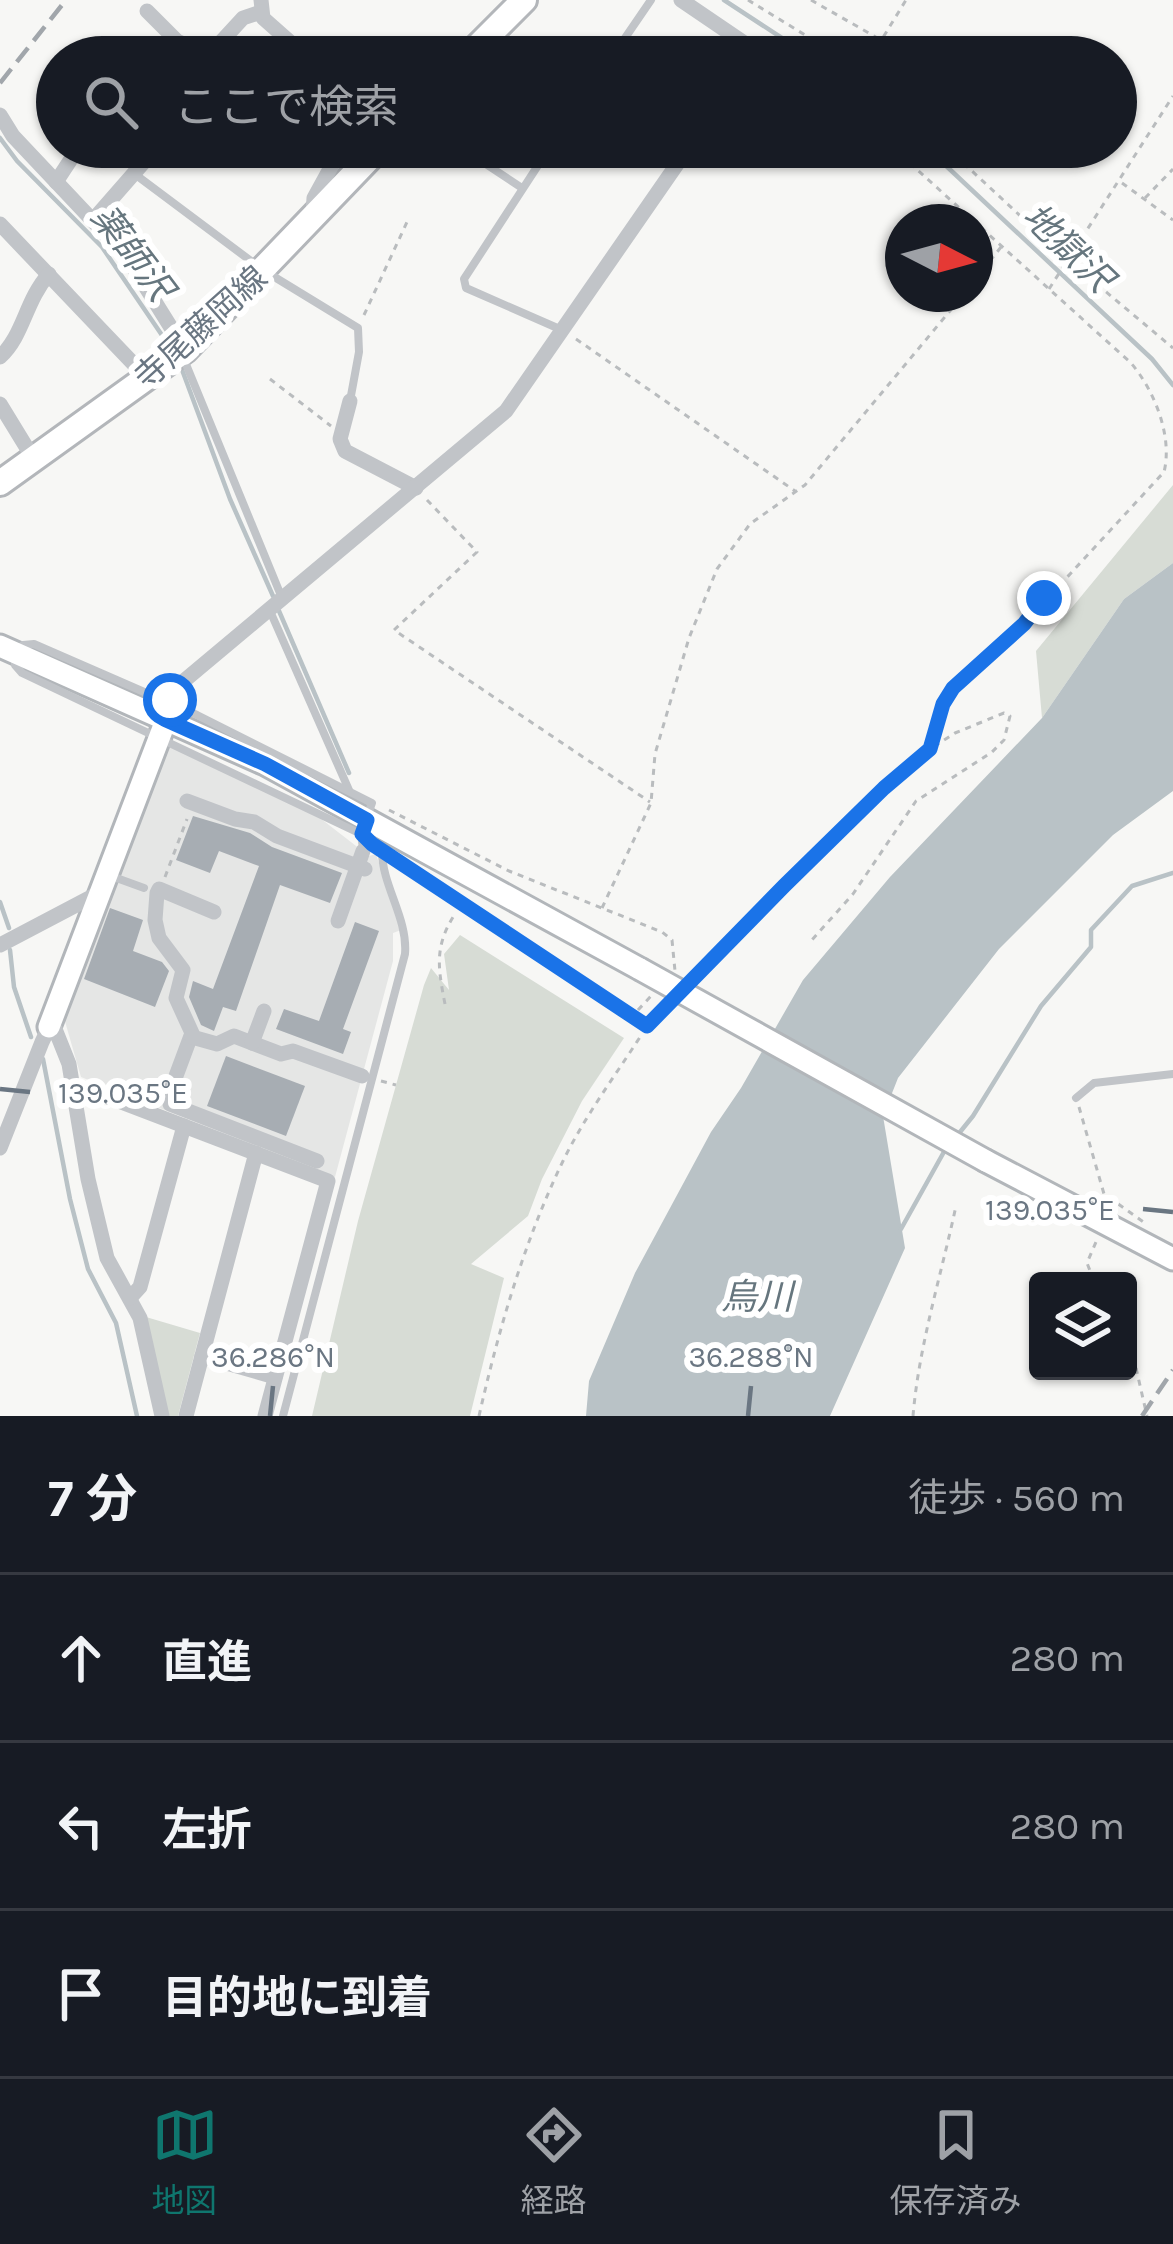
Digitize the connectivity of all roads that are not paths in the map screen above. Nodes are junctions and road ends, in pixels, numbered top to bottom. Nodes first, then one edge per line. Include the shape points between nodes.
1 (524, 0) edge
2 (650, 0) edge
3 (681, 0) edge
4 (261, 6) edge
5 (147, 11) dead end
6 (172, 36) edge
7 (226, 36) edge
8 (288, 36) edge
9 (488, 36) edge
10 (626, 36) edge
11 (734, 36) edge
12 (0, 116) edge
13 (36, 161) edge
14 (43, 168) edge
15 (65, 168) edge
16 (141, 168) edge
17 (330, 168) edge
18 (360, 168) edge
19 (492, 168) edge
20 (536, 168) edge
21 (675, 168) edge
22 (136, 175) junction
23 (56, 182) junction
24 (522, 188) junction
25 (314, 218) junction
26 (94, 219) junction
27 (0, 224) edge
28 (263, 270) junction
29 (49, 274) junction
30 (563, 330) junction
31 (183, 352) junction
32 (0, 357) edge
33 (148, 379) junction
34 (350, 401) joint
35 (0, 404) edge
36 (33, 458) junction
37 (0, 483) edge
38 (416, 488) junction
39 (276, 604) junction
40 (7, 649) edge
41 (164, 720) junction
42 (349, 790) junction
43 (190, 802) road end
44 (364, 840) junction
45 (382, 851) junction
46 (102, 884) junction
47 (152, 889) junction
48 (214, 912) dead end
49 (338, 921) dead end
50 (0, 945) edge
51 (264, 1011) dead end
52 (647, 1026) road end
53 (49, 1027) junction
54 (192, 1037) junction
55 (252, 1043) junction
56 (1173, 1074) edge
57 (368, 1077) junction
58 (75, 1093) junction
59 (1076, 1098) road end
60 (184, 1126) junction
61 (0, 1148) edge
62 (256, 1153) junction
63 (317, 1161) dead end
64 (1164, 1256) edge
65 (130, 1298) junction
66 (202, 1356) junction
67 (275, 1377) junction
68 (162, 1416) edge
69 (186, 1416) edge
70 (265, 1416) edge
71 (284, 1416) edge

1 - 9 main road
2 - 10 lane
3 - 11 street
4 - 7 street
4 - 8 street
5 - 6 street
12 - 13 street
14 - 23 street
15 - 23 street
16 - 22 street
17 - 25 street via 314,198
18 - 25 main road, 寺尾藤岡線
19 - 24 lane
20 - 24 lane
21 - 30 street
22 - 26 street
22 - 28 lane
23 - 26 street
24 - 30 lane via 464,279 466,288
25 - 28 main road, 寺尾藤岡線
26 - 31 street via 127,257
27 - 29 street
28 - 31 main road, 寺尾藤岡線
28 - 34 lane via 358,328
29 - 32 street
29 - 33 street
30 - 38 street via 506,411
31 - 33 main road, 寺尾藤岡線
31 - 39 lane
33 - 36 main road, 寺尾藤岡線
34 - 38 street via 345,451
35 - 36 street
36 - 37 main road, 寺尾藤岡線
38 - 39 street
39 - 41 street via 179,685
39 - 42 lane
40 - 41 street
41 - 42 lane
41 - 44 street via 265,764
41 - 46 street
42 - 44 lane
43 - 44 street via 277,836
44 - 45 lane
44 - 49 street
44 - 64 street, bridge via 640,969
45 - 52 lane
45 - 57 lane via 406,944
46 - 47 lane
46 - 50 street
46 - 53 street
47 - 48 street
47 - 54 street via 157,930 183,970 176,998
51 - 55 street
53 - 58 street via 62,1040
53 - 61 street
54 - 55 street
54 - 63 street via 170,1104
55 - 57 street
56 - 59 lane via 1094,1083
57 - 71 lane
58 - 60 street via 95,1092
58 - 65 street via 107,1258
60 - 62 street
60 - 65 street via 140,1287
62 - 66 street
62 - 67 street via 328,1181
65 - 68 street
66 - 67 street
66 - 69 street
67 - 70 street

